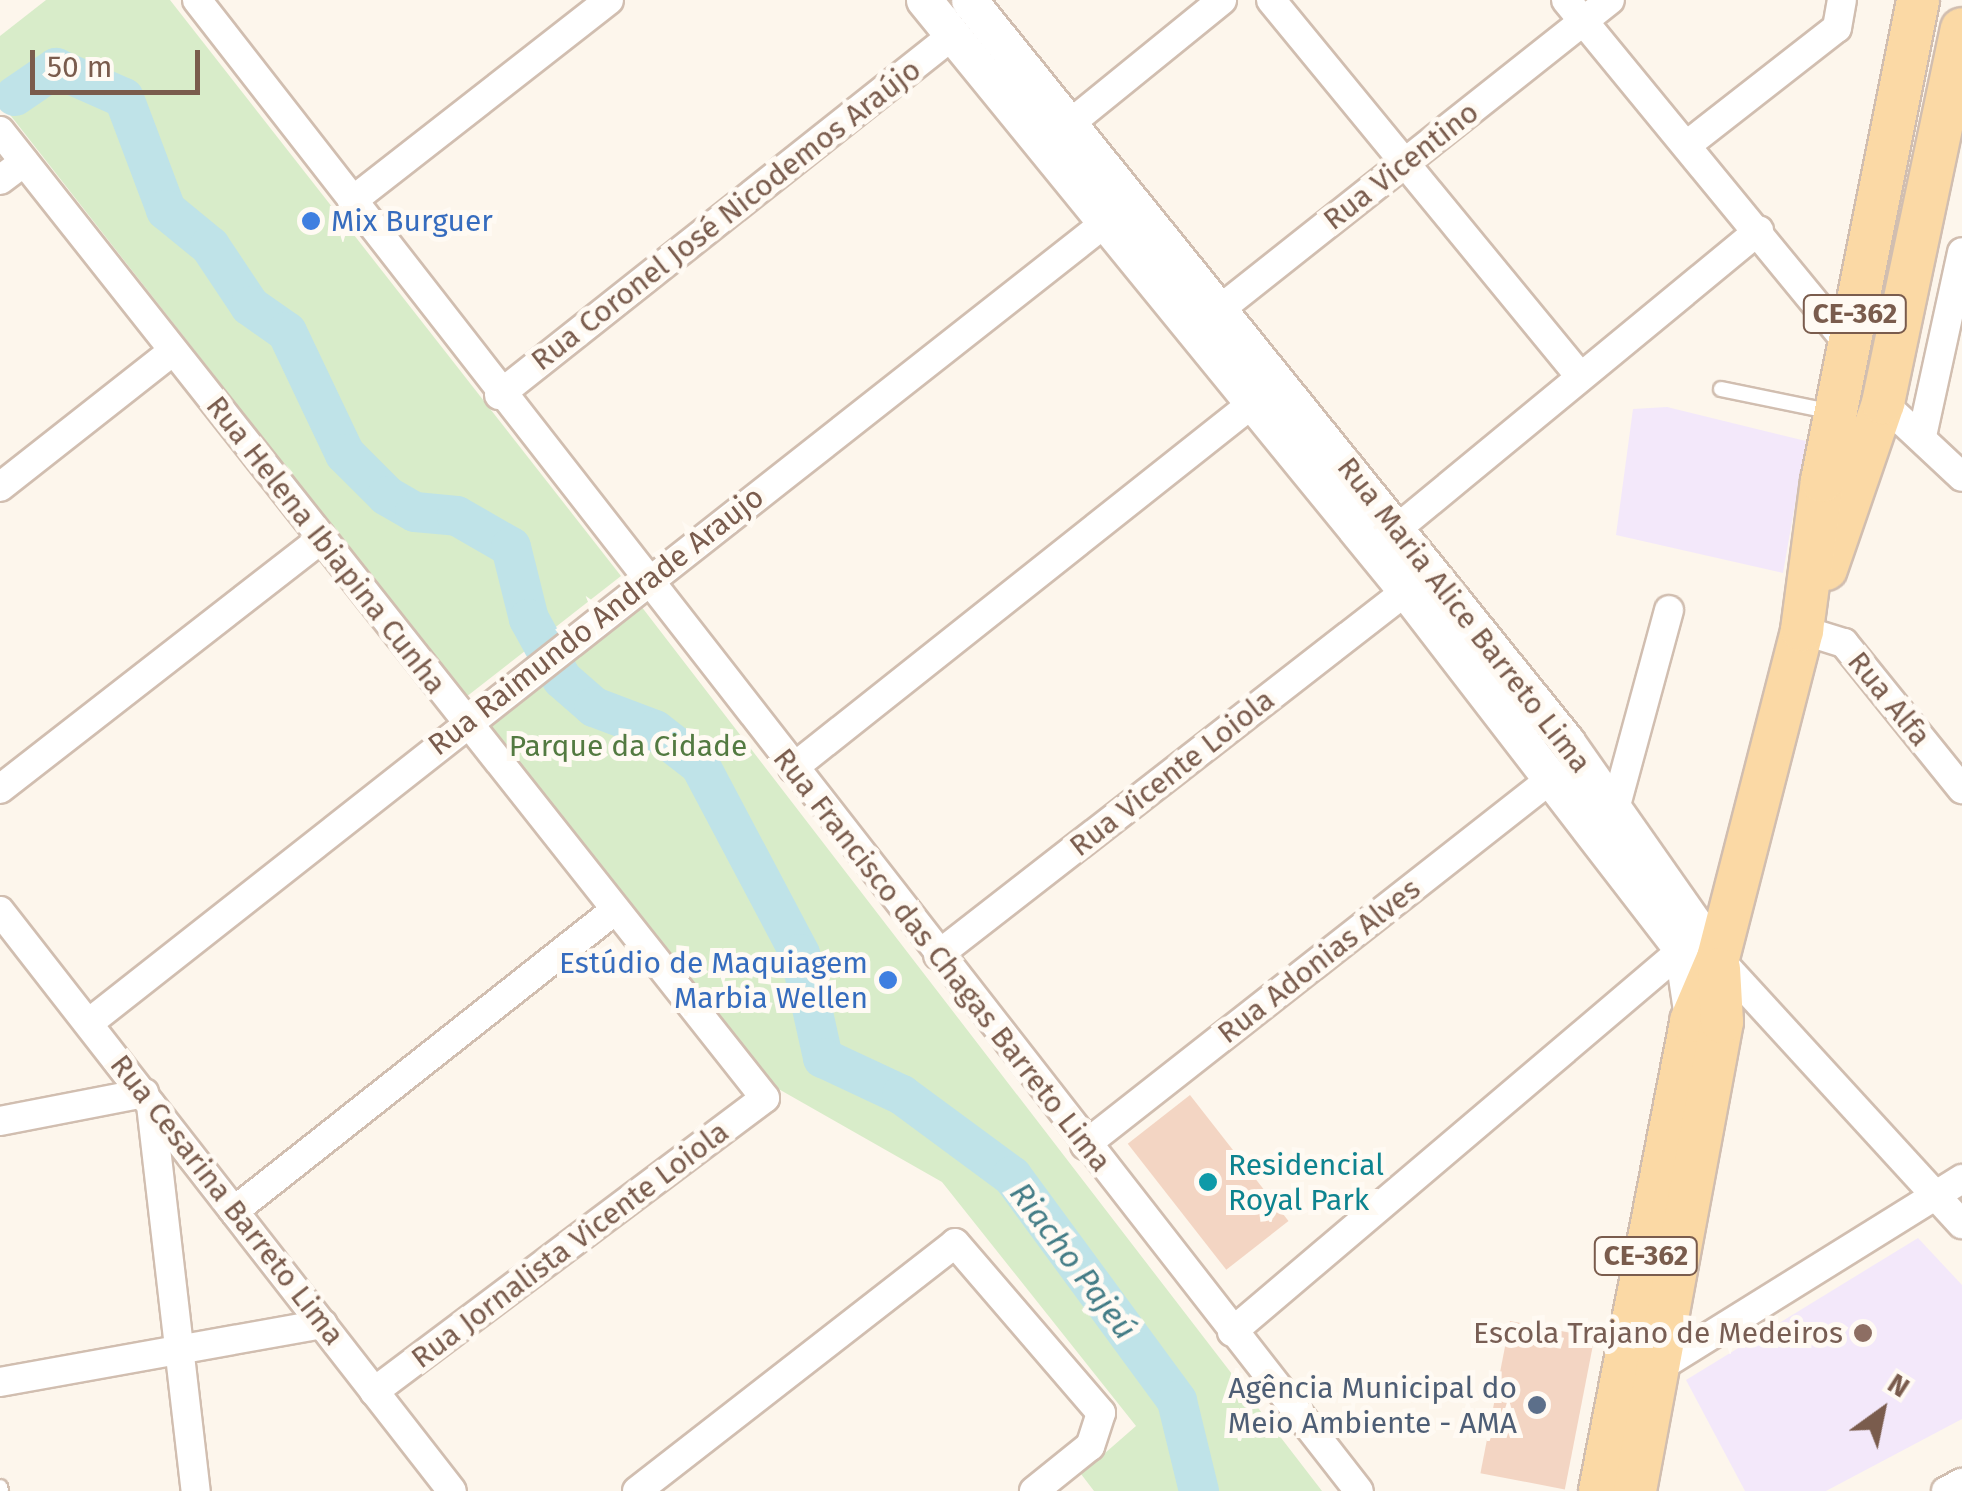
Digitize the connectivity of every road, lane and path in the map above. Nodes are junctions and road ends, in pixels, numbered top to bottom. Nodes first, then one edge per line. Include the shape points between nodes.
1 (609, 0) edge
2 (924, 0) edge
3 (969, 0) edge
4 (1222, 0) edge
5 (1271, 0) edge
6 (1610, 0) edge
7 (1842, 0) edge
8 (1918, 0) edge
9 (214, 6) edge
10 (1575, 11) edge
11 (1962, 28) edge
12 (953, 35) junction
13 (0, 131) edge
14 (1057, 135) junction
15 (1687, 145) junction
16 (24, 162) junction
17 (1406, 163) junction
18 (0, 180) edge
19 (352, 201) junction
20 (1105, 223) junction
21 (1758, 230) junction
22 (1962, 252) edge
23 (1205, 322) junction
24 (1849, 344) junction
25 (173, 351) junction
26 (1578, 374) junction
27 (1721, 389) dead end
28 (498, 396) junction
29 (1882, 403) junction
30 (1249, 406) junction
31 (1835, 412) junction
32 (1922, 436) junction
33 (1962, 478) edge
34 (0, 486) edge
35 (1385, 539) junction
36 (320, 540) junction
37 (645, 582) junction
38 (1406, 591) junction
39 (1669, 610) dead end
40 (1802, 630) junction
41 (466, 721) junction
42 (793, 768) junction
43 (1552, 778) junction
44 (0, 789) edge
45 (1962, 790) edge
46 (1615, 809) junction
47 (614, 910) junction
48 (0, 911) edge
49 (938, 954) junction
50 (1700, 954) junction
51 (90, 1022) junction
52 (148, 1097) junction
53 (766, 1098) joint
54 (0, 1121) edge
55 (1085, 1145) junction
56 (1962, 1178) edge
57 (1936, 1198) junction
58 (234, 1210) junction
59 (1962, 1224) edge
60 (323, 1324) junction
61 (1232, 1332) junction
62 (182, 1347) junction
63 (1660, 1367) junction
64 (0, 1382) edge
65 (374, 1392) junction
66 (1064, 1482) edge
67 (1962, 1482) edge
68 (196, 1491) edge
69 (452, 1491) edge
70 (637, 1491) edge
71 (1034, 1491) edge
72 (1359, 1491) edge
73 (1600, 1491) edge
74 (1634, 1491) edge
75 (1946, 1491) edge

1 - 19 street
2 - 12 street, Rua Maria Alice Barreto Lima
3 - 14 street, Rua Maria Alice Barreto Lima
4 - 14 street
5 - 17 street
6 - 10 street, Rua Vicentino
7 - 15 street via 1838,28
8 - 24 main road, CE-362
9 - 19 street, Rua Francisco das Chagas Barreto Lima
10 - 15 street
10 - 17 street, Rua Vicentino
11 - 29 main road, CE-362
12 - 14 street, Rua Maria Alice Barreto Lima
12 - 28 street, Rua Coronel José Nicodemos Araújo
13 - 16 street, Rua Helena Ibiapina Cunha
14 - 20 street, Rua Maria Alice Barreto Lima
14 - 23 street, Rua Maria Alice Barreto Lima
15 - 21 street
16 - 18 street
16 - 25 street, Rua Helena Ibiapina Cunha
17 - 23 street, Rua Vicentino
17 - 26 street
19 - 28 street, Rua Francisco das Chagas Barreto Lima
20 - 23 street, Rua Maria Alice Barreto Lima
20 - 37 street, Rua Raimundo Andrade Araujo
21 - 24 street
21 - 26 street
22 - 32 street
23 - 30 street, Rua Maria Alice Barreto Lima
23 - 35 street, Rua Maria Alice Barreto Lima
24 - 31 main road, CE-362
25 - 34 street
25 - 36 street, Rua Helena Ibiapina Cunha
26 - 35 street
27 - 31 lane
28 - 37 street, Rua Francisco das Chagas Barreto Lima
29 - 32 street
29 - 40 main road, CE-362
30 - 35 street, Rua Maria Alice Barreto Lima
30 - 42 street
31 - 40 main road, CE-362
32 - 33 street
35 - 38 street, Rua Maria Alice Barreto Lima
35 - 46 street, Rua Maria Alice Barreto Lima
36 - 41 street, Rua Helena Ibiapina Cunha
36 - 44 street
37 - 41 street, Rua Raimundo Andrade Araujo
37 - 42 street, Rua Francisco das Chagas Barreto Lima
38 - 43 street, Rua Maria Alice Barreto Lima
38 - 49 street, Rua Vicente Loiola
39 - 46 street
40 - 45 street, Rua Alfa via 1844,643
40 - 50 main road, CE-362
41 - 47 street, Rua Helena Ibiapina Cunha
41 - 51 street, Rua Raimundo Andrade Araujo
42 - 49 street, Rua Francisco das Chagas Barreto Lima
43 - 50 street, Rua Maria Alice Barreto Lima
43 - 55 street, Rua Adonias Alves
46 - 50 street, Rua Maria Alice Barreto Lima
47 - 53 street, Rua Helena Ibiapina Cunha
47 - 58 street
48 - 51 street, Rua Cesarina Barreto Lima
49 - 55 street, Rua Francisco das Chagas Barreto Lima
50 - 57 street, Rua Maria Alice Barreto Lima
50 - 61 street
50 - 63 main road, CE-362 via 1722,1022
50 - 73 main road, CE-362
51 - 52 street, Rua Cesarina Barreto Lima
52 - 54 street
52 - 58 street, Rua Cesarina Barreto Lima
52 - 62 street
53 - 65 street, Rua Jornalista Vicente Loiola
55 - 61 street, Rua Francisco das Chagas Barreto Lima
56 - 57 street
57 - 59 street, Rua Maria Alice Barreto Lima
57 - 63 street
58 - 60 street, Rua Cesarina Barreto Lima
60 - 62 street
60 - 65 street, Rua Cesarina Barreto Lima
61 - 72 street, Rua Francisco das Chagas Barreto Lima
62 - 64 street
62 - 68 street
63 - 74 main road, CE-362
65 - 69 street, Rua Cesarina Barreto Lima
66 - 70 street via 1090,1446 1100,1412 955,1243
66 - 71 street
67 - 75 street

